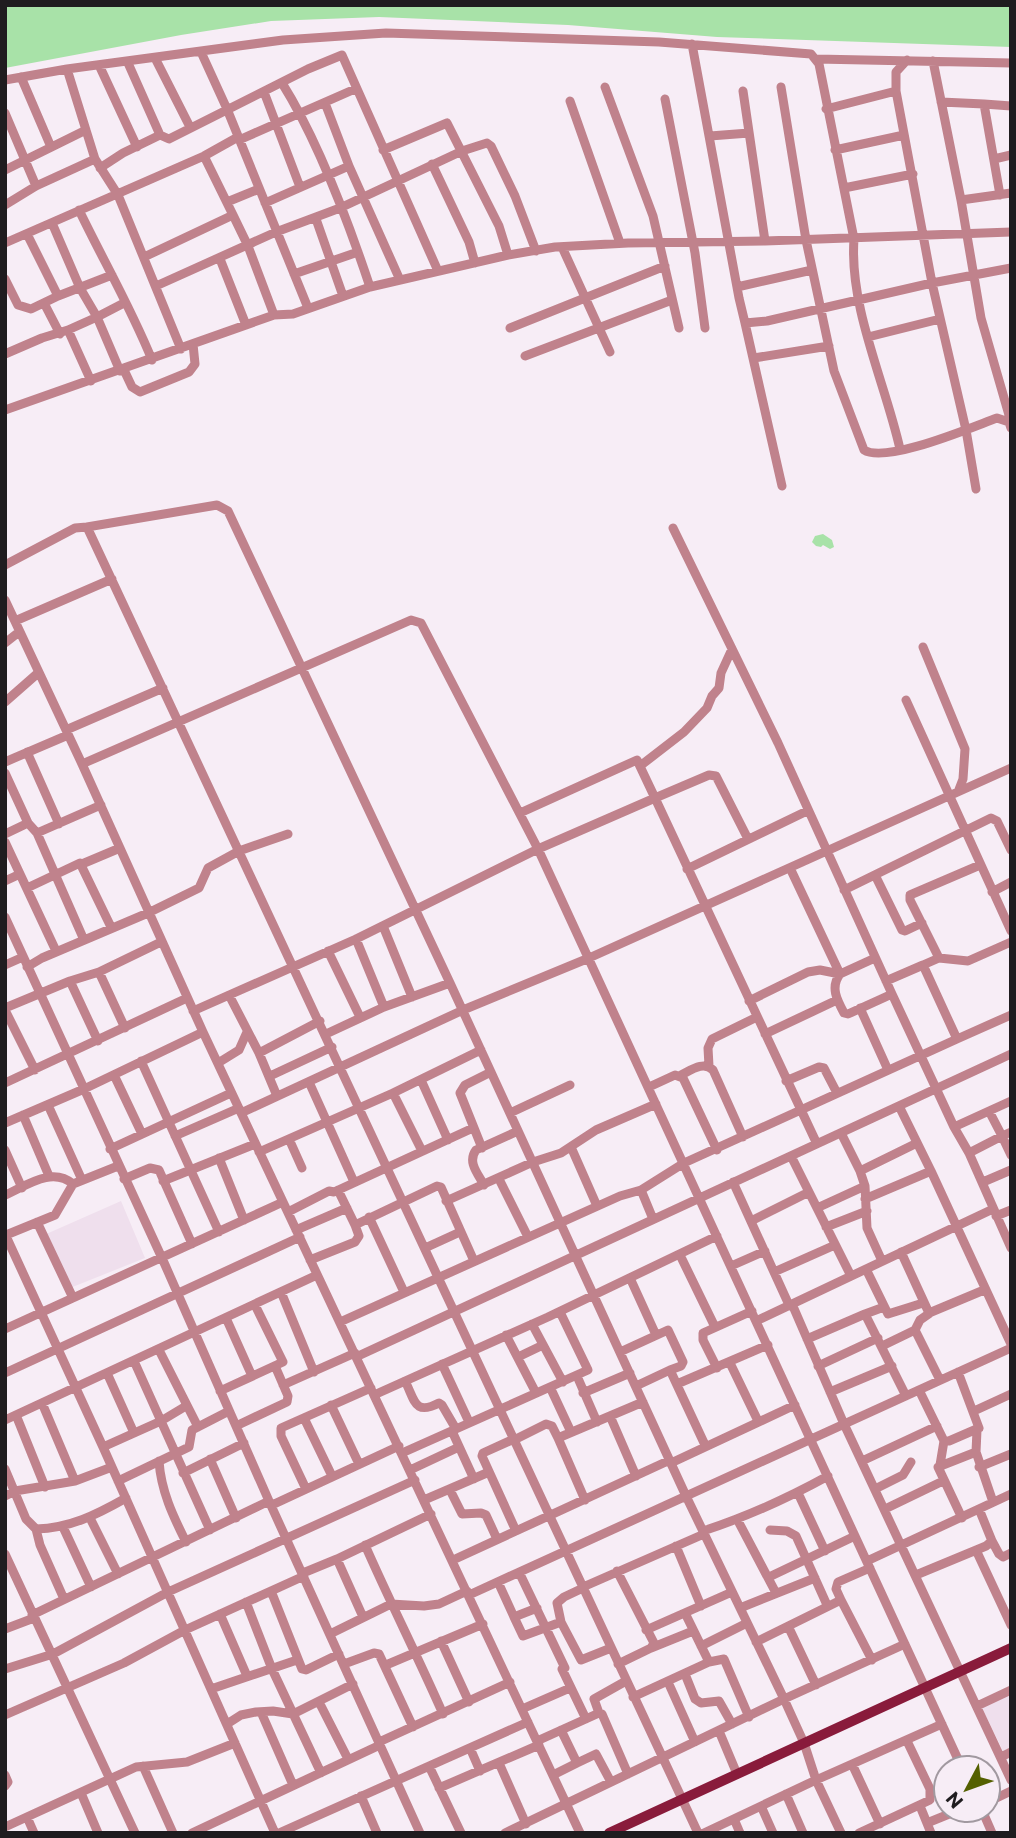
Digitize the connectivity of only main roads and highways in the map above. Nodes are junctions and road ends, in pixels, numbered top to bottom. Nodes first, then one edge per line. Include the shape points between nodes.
1 (1011, 1648) edge
2 (609, 1833) edge

1 - 2 main road

